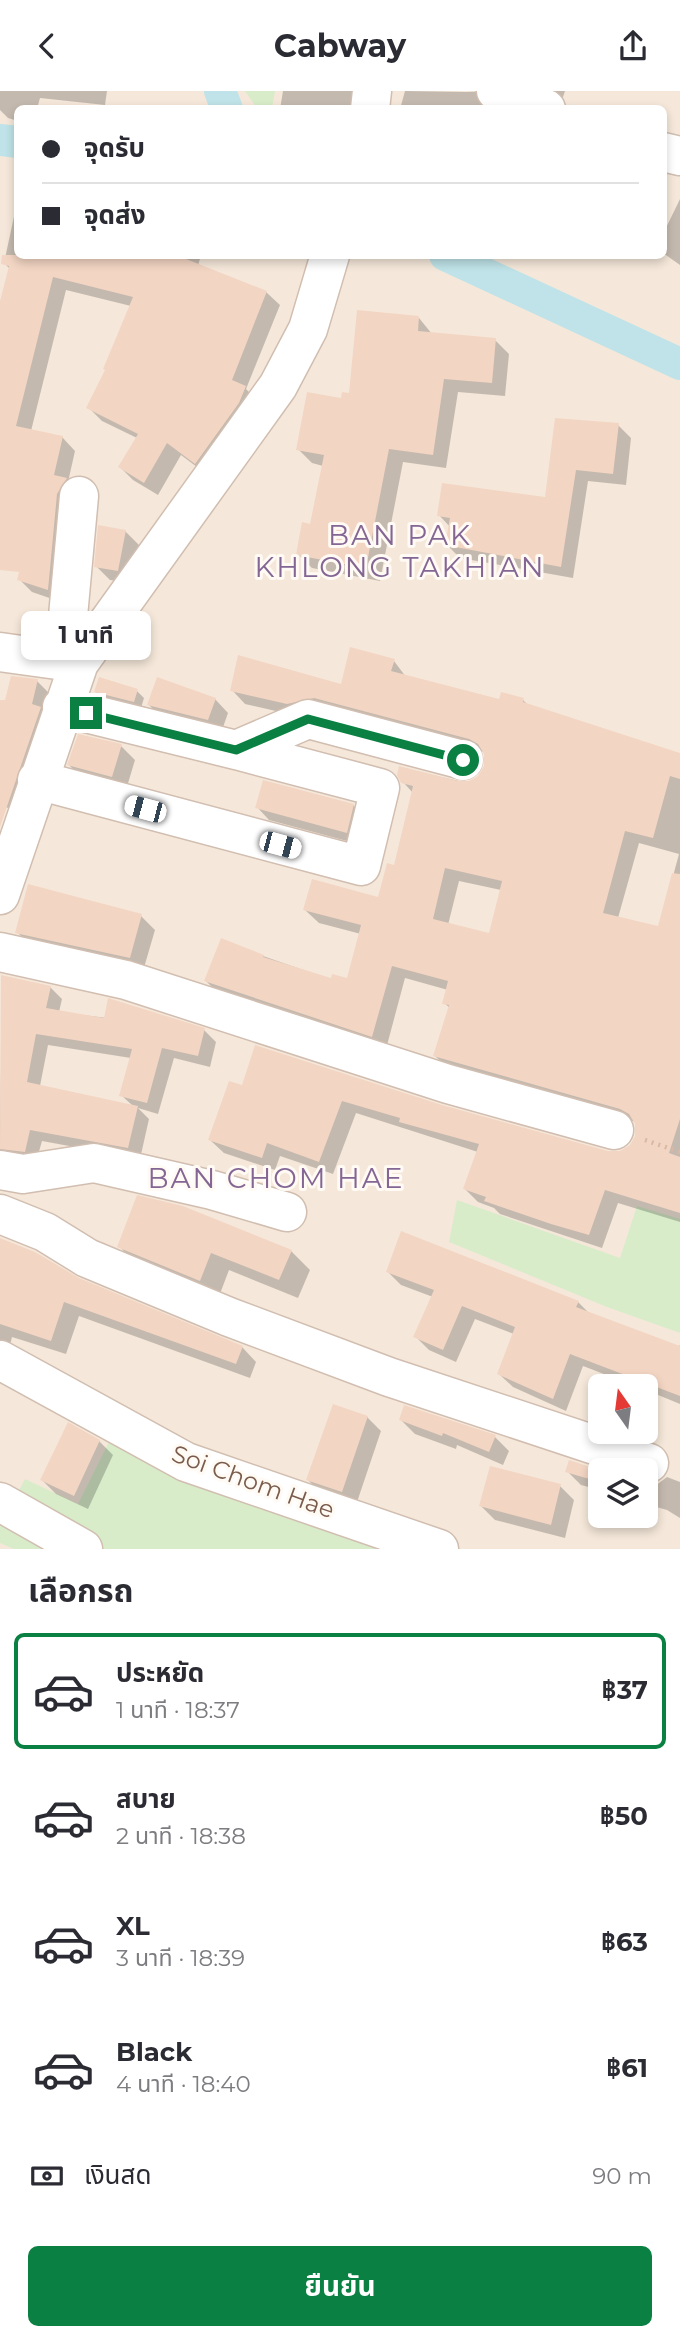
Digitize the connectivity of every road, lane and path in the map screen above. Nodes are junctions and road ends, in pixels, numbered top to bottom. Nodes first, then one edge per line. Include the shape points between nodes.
1 (496, 91) edge
2 (535, 105) edge
3 (329, 259) edge
4 (79, 496) dead end
5 (0, 652) edge
6 (71, 661) junction
7 (62, 707) junction
8 (236, 750) junction
9 (463, 760) dead end
10 (37, 780) junction
11 (0, 895) edge
12 (0, 951) edge
13 (614, 1130) dead end
14 (12, 1172) edge
15 (288, 1212) dead end
16 (4, 1214) edge
17 (0, 1360) edge
18 (631, 1458) edge
19 (0, 1502) edge
20 (83, 1549) edge
21 (439, 1549) edge

1 - 2 street
3 - 6 street via 308,329 278,386
4 - 6 street
5 - 6 street
6 - 7 street
7 - 8 street
7 - 10 street
8 - 9 street via 308,719
8 - 10 street via 380,788 360,866
10 - 11 street
12 - 13 street via 126,980 448,1084
14 - 15 street via 94,1163
14 - 16 street
16 - 18 street via 45,1231 87,1258 229,1317 389,1377
17 - 21 street, Soi Chom Hae via 186,1462
19 - 20 street

